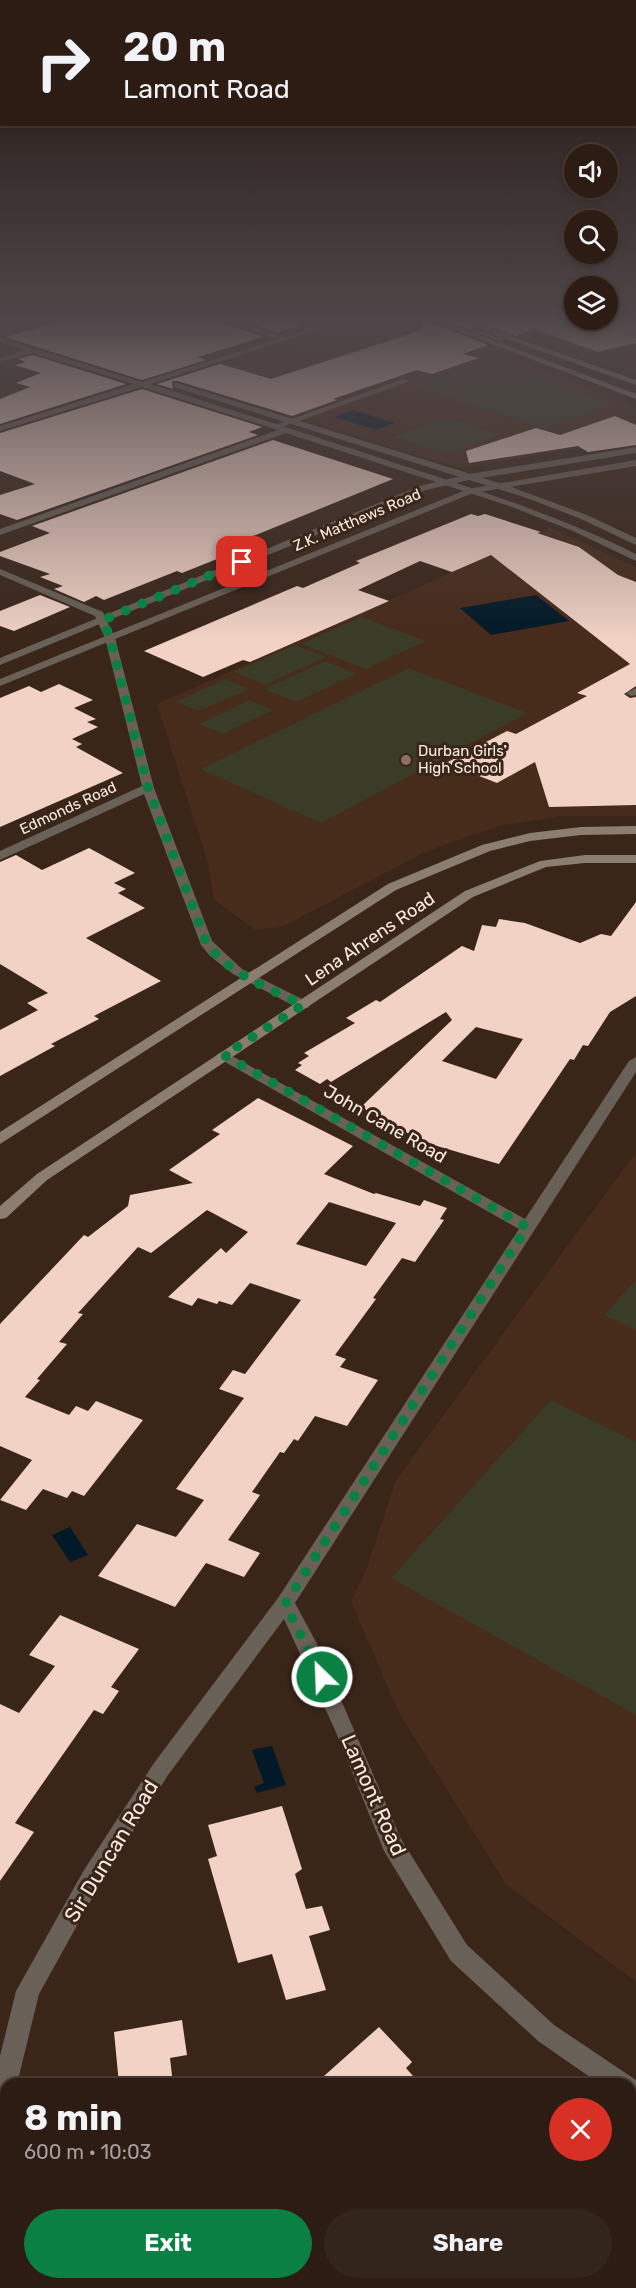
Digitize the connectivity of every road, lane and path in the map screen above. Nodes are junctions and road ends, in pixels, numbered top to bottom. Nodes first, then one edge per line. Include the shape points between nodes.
1 (279, 427) edge
2 (294, 427) edge
3 (313, 427) edge
4 (286, 429) junction
5 (636, 450) edge
6 (636, 463) edge
7 (470, 477) junction
8 (446, 482) junction
9 (497, 485) junction
10 (471, 491) junction
11 (0, 532) edge
12 (636, 545) edge
13 (282, 546) junction
14 (621, 550) junction
15 (311, 556) junction
16 (636, 558) edge
17 (0, 572) edge
18 (103, 620) junction
19 (110, 638) junction
20 (0, 662) edge
21 (0, 683) edge
22 (148, 788) junction
23 (636, 830) edge
24 (0, 856) edge
25 (636, 859) edge
26 (249, 977) junction
27 (303, 1005) junction
28 (224, 1055) junction
29 (636, 1061) edge
30 (0, 1139) edge
31 (0, 1214) edge
32 (527, 1227) junction
33 (285, 1604) junction
34 (6, 2078) edge
35 (613, 2078) edge

1 - 4 street
2 - 4 street
3 - 7 street
4 - 8 street
4 - 11 street
5 - 7 street, Z.K. Matthews Road
6 - 9 street, Z.K. Matthews Road
7 - 8 street, Z.K. Matthews Road
7 - 9 street
8 - 10 street
8 - 13 street, Z.K. Matthews Road
9 - 10 street, Z.K. Matthews Road
9 - 12 street via 581,517
10 - 14 street via 552,518
10 - 15 street, Z.K. Matthews Road
12 - 14 street
13 - 15 street
13 - 18 street, Z.K. Matthews Road
14 - 16 street
15 - 19 street, Z.K. Matthews Road
17 - 18 street via 91,609
18 - 19 street
18 - 20 street, Z.K. Matthews Road
19 - 21 street, Z.K. Matthews Road
19 - 22 street
22 - 24 street, Edmonds Road
22 - 26 street via 206,942 215,956
23 - 26 main road, Lena Ahrens Road via 530,837 486,848 392,887
25 - 27 main road, Lena Ahrens Road via 544,864 507,877 469,894
26 - 27 street
26 - 30 main road, Lena Ahrens Road
27 - 28 main road, Lena Ahrens Road
28 - 31 main road, Lena Ahrens Road via 42,1177
28 - 32 street, John Cane Road
29 - 32 street
32 - 33 street
33 - 34 street, Sir Duncan Road via 161,1769 92,1877 28,1991
33 - 35 street, Lamont Road via 306,1642 392,1844 459,1953 546,2033

